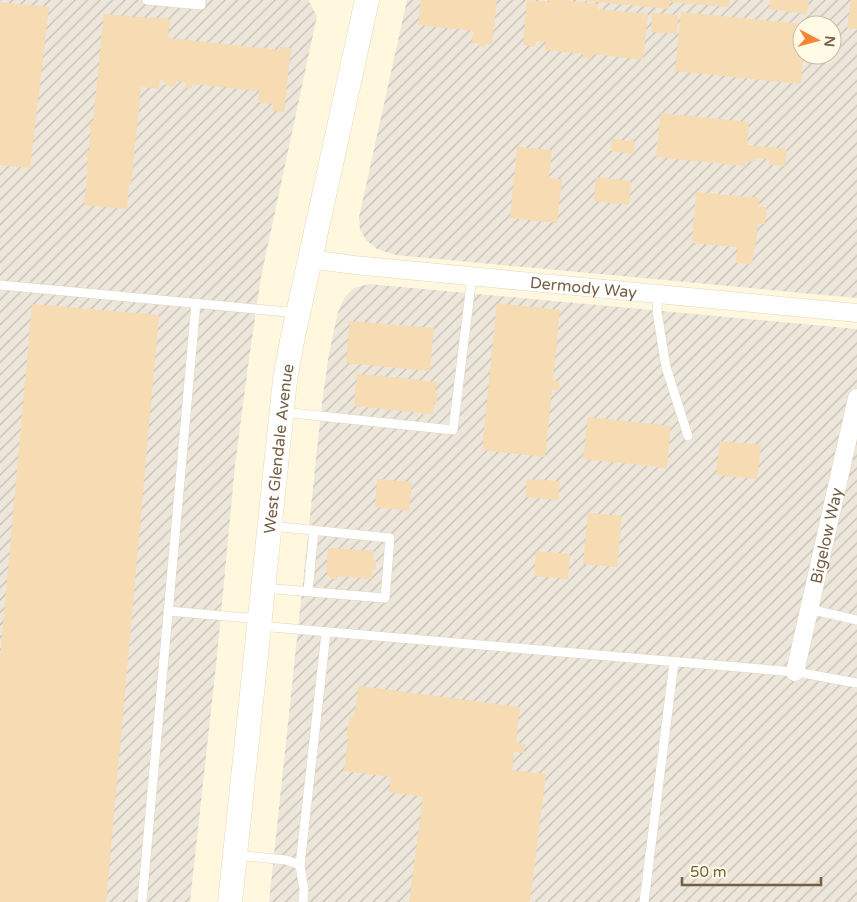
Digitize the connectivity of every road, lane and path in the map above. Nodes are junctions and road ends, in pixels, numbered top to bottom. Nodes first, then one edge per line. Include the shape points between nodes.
1 (147, 0) edge
2 (201, 0) edge
3 (367, 0) edge
4 (310, 259) junction
5 (472, 276) junction
6 (0, 285) edge
7 (658, 294) junction
8 (196, 303) junction
9 (298, 313) junction
10 (857, 313) edge
11 (857, 398) edge
12 (281, 412) junction
13 (855, 417) edge
14 (688, 436) dead end
15 (269, 526) junction
16 (314, 530) junction
17 (263, 588) junction
18 (308, 591) junction
19 (809, 609) junction
20 (168, 611) junction
21 (857, 620) edge
22 (259, 623) junction
23 (326, 632) junction
24 (674, 662) junction
25 (795, 672) junction
26 (857, 684) edge
27 (235, 855) junction
28 (300, 865) junction
29 (142, 902) edge
30 (230, 902) edge
31 (303, 902) edge
32 (644, 902) edge

1 - 2 lane via 200,5
3 - 4 main road, West Glendale Avenue
4 - 5 street, Dermody Way
4 - 9 main road, West Glendale Avenue
5 - 7 street, Dermody Way
5 - 12 lane via 453,430
6 - 8 lane
7 - 10 street, Dermody Way
7 - 14 lane via 657,312 666,368
8 - 9 lane
8 - 20 lane
9 - 12 main road, West Glendale Avenue
11 - 13 street, Bigelow Way
12 - 15 main road, West Glendale Avenue
13 - 19 street, Bigelow Way
15 - 16 lane
15 - 17 main road, West Glendale Avenue
16 - 18 lane
16 - 18 lane via 390,538 385,598
17 - 18 lane
17 - 22 main road, West Glendale Avenue
19 - 21 lane
19 - 25 street, Bigelow Way
20 - 22 lane
20 - 29 lane
22 - 23 lane
22 - 27 main road, West Glendale Avenue
23 - 24 lane
23 - 28 lane
24 - 25 lane
24 - 32 lane
25 - 26 lane
27 - 28 lane via 286,860
27 - 30 main road, West Glendale Avenue
28 - 31 lane

